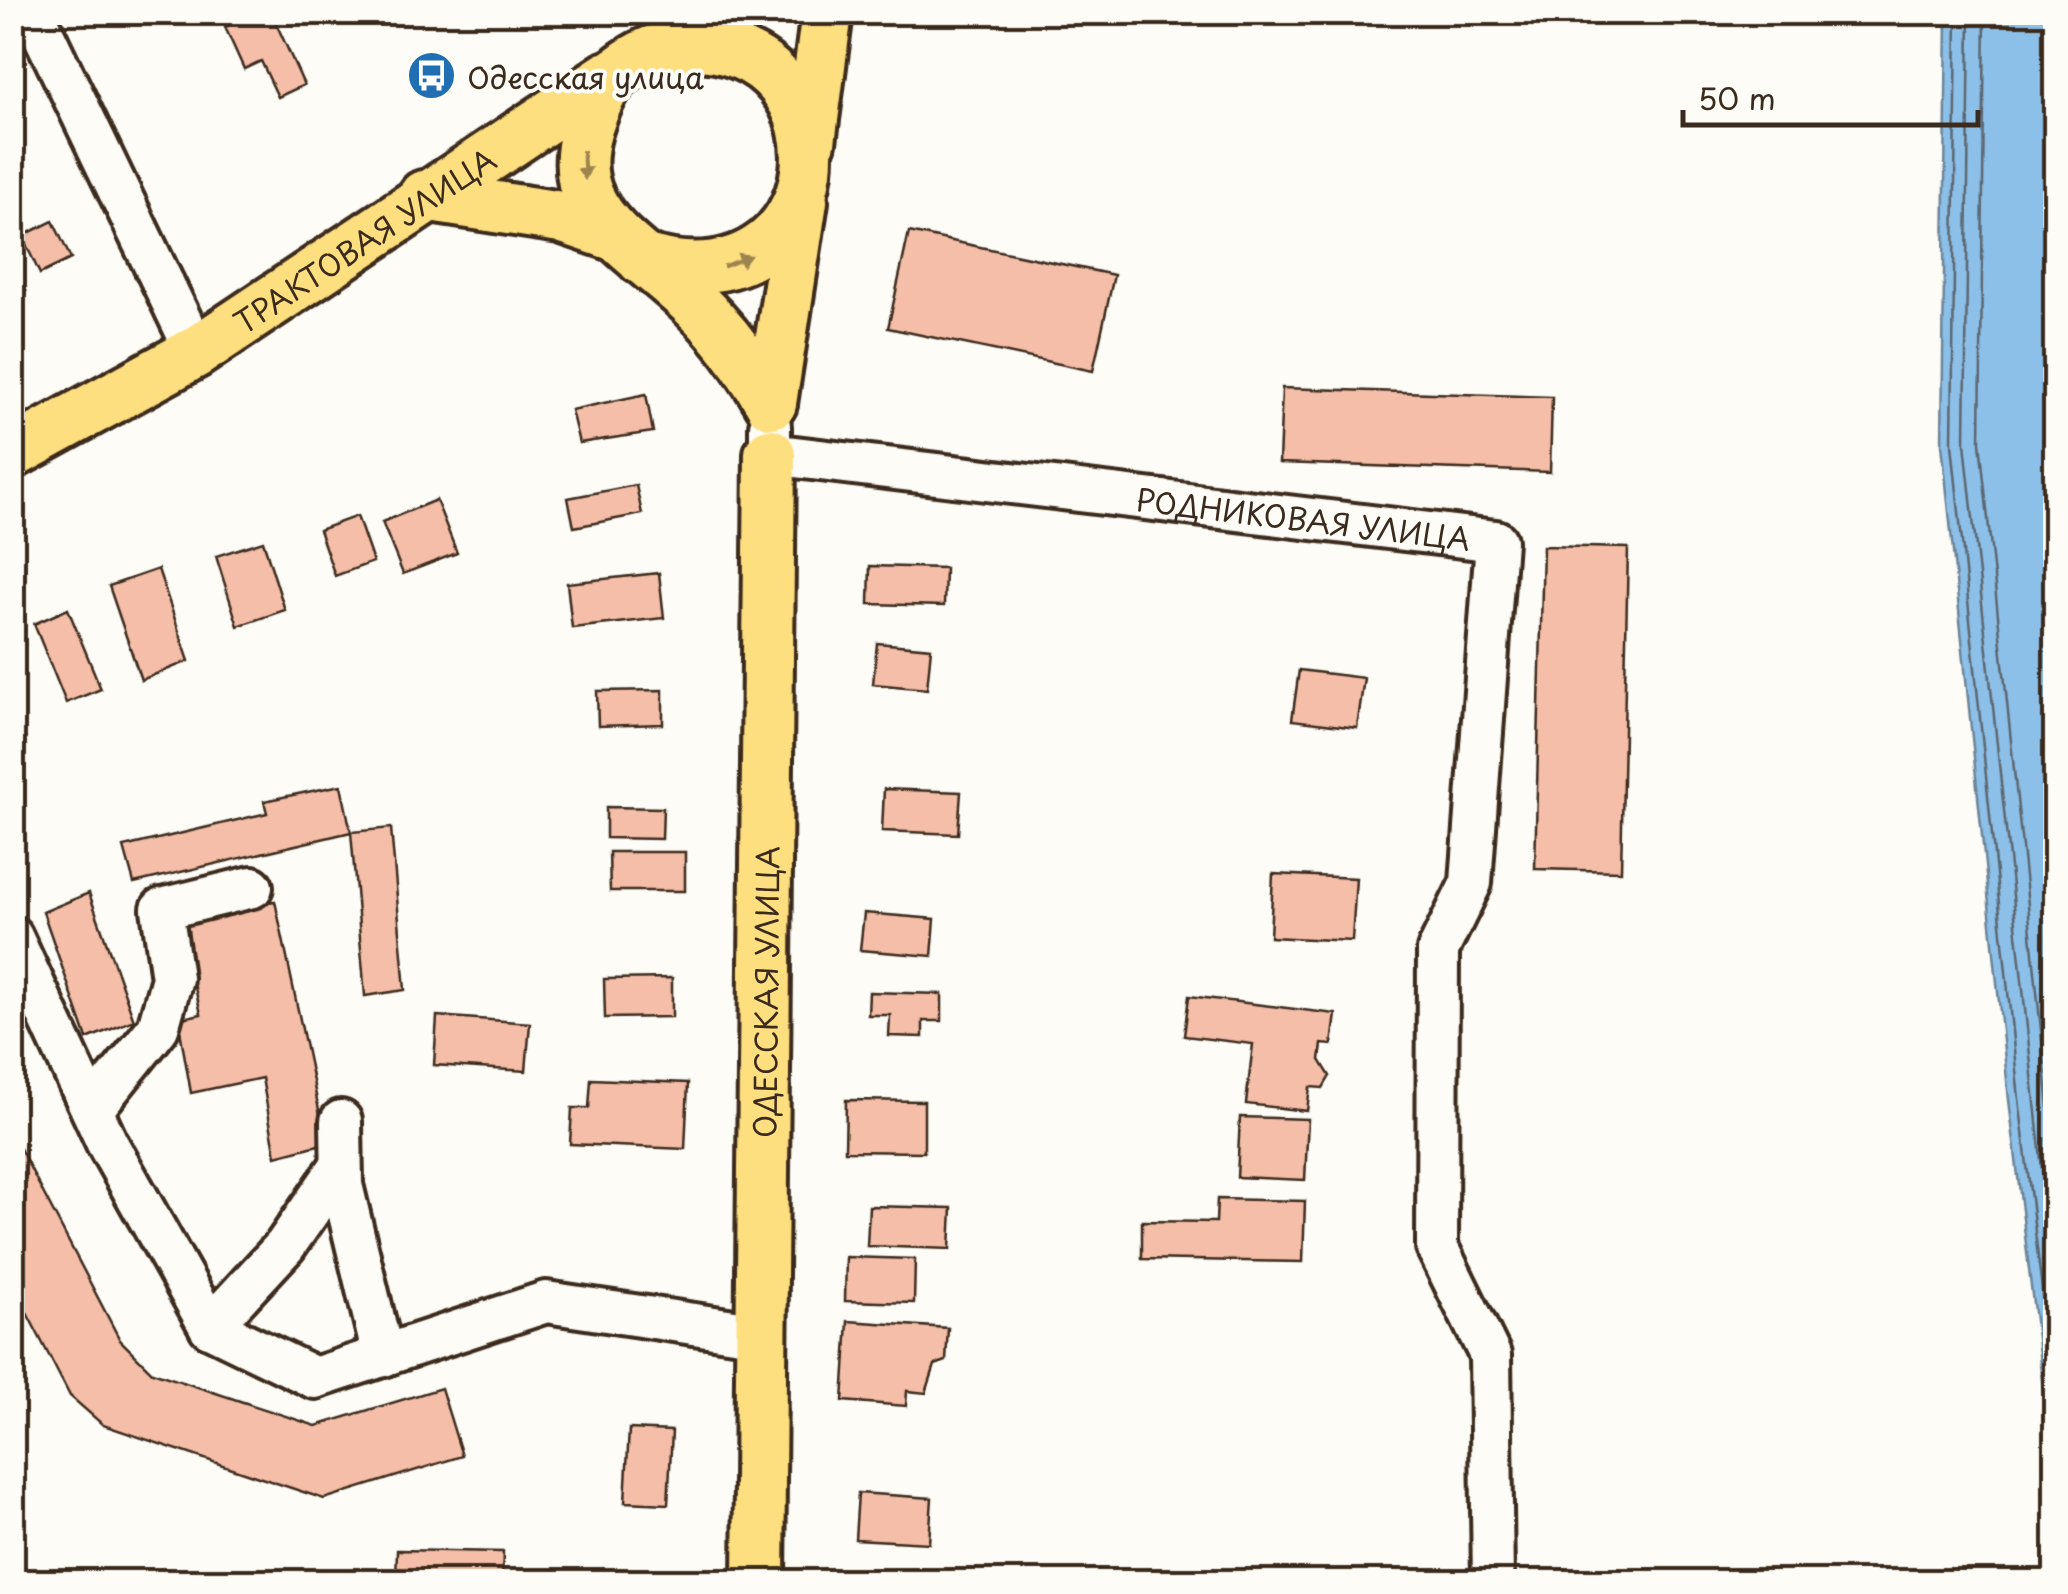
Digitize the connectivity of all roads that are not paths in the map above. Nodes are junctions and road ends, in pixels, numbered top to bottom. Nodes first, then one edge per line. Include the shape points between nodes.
1 (33, 12) edge
2 (709, 12) edge
3 (827, 12) edge
4 (633, 61) junction
5 (806, 171) junction
6 (424, 196) junction
7 (626, 246) junction
8 (196, 352) junction
9 (771, 403) junction
10 (12, 453) edge
11 (770, 454) junction
12 (252, 887) dead end
13 (12, 938) edge
14 (92, 1110) junction
15 (341, 1121) dead end
16 (342, 1165) junction
17 (210, 1327) junction
18 (761, 1334) junction
19 (383, 1356) junction
20 (759, 1582) edge
21 (1493, 1582) edge

1 - 8 street
2 - 4 main road, ТРАКТОВАЯ УЛИЦА
3 - 5 main road
4 - 5 main road via 670,46 710,44 748,56 779,80 800,113
4 - 6 main road, ТРАКТОВАЯ УЛИЦА
4 -> 7 main road via 604,87 586,123 581,162 589,201
7 -> 5 main road via 680,270 719,268 756,253 785,226
5 - 9 main road
6 - 7 main road via 561,217
6 - 8 main road, ТРАКТОВАЯ УЛИЦА
7 - 9 main road via 698,306 744,358
8 - 10 main road, ТРАКТОВАЯ УЛИЦА
9 - 11 street, ОДЕССКАЯ УЛИЦА
11 - 18 main road, ОДЕССКАЯ УЛИЦА
11 - 21 street, РОДНИКОВАЯ УЛИЦА via 1496,541 1472,883 1438,950 1437,1227 1437,1247 1490,1355
12 - 14 street via 162,909 172,978 158,1028
13 - 14 street
14 - 17 street
15 - 16 street
16 - 17 street via 285,1246
16 - 19 street
17 - 19 street via 315,1378
18 - 19 street via 546,1302
18 - 20 main road, ОДЕССКАЯ УЛИЦА

